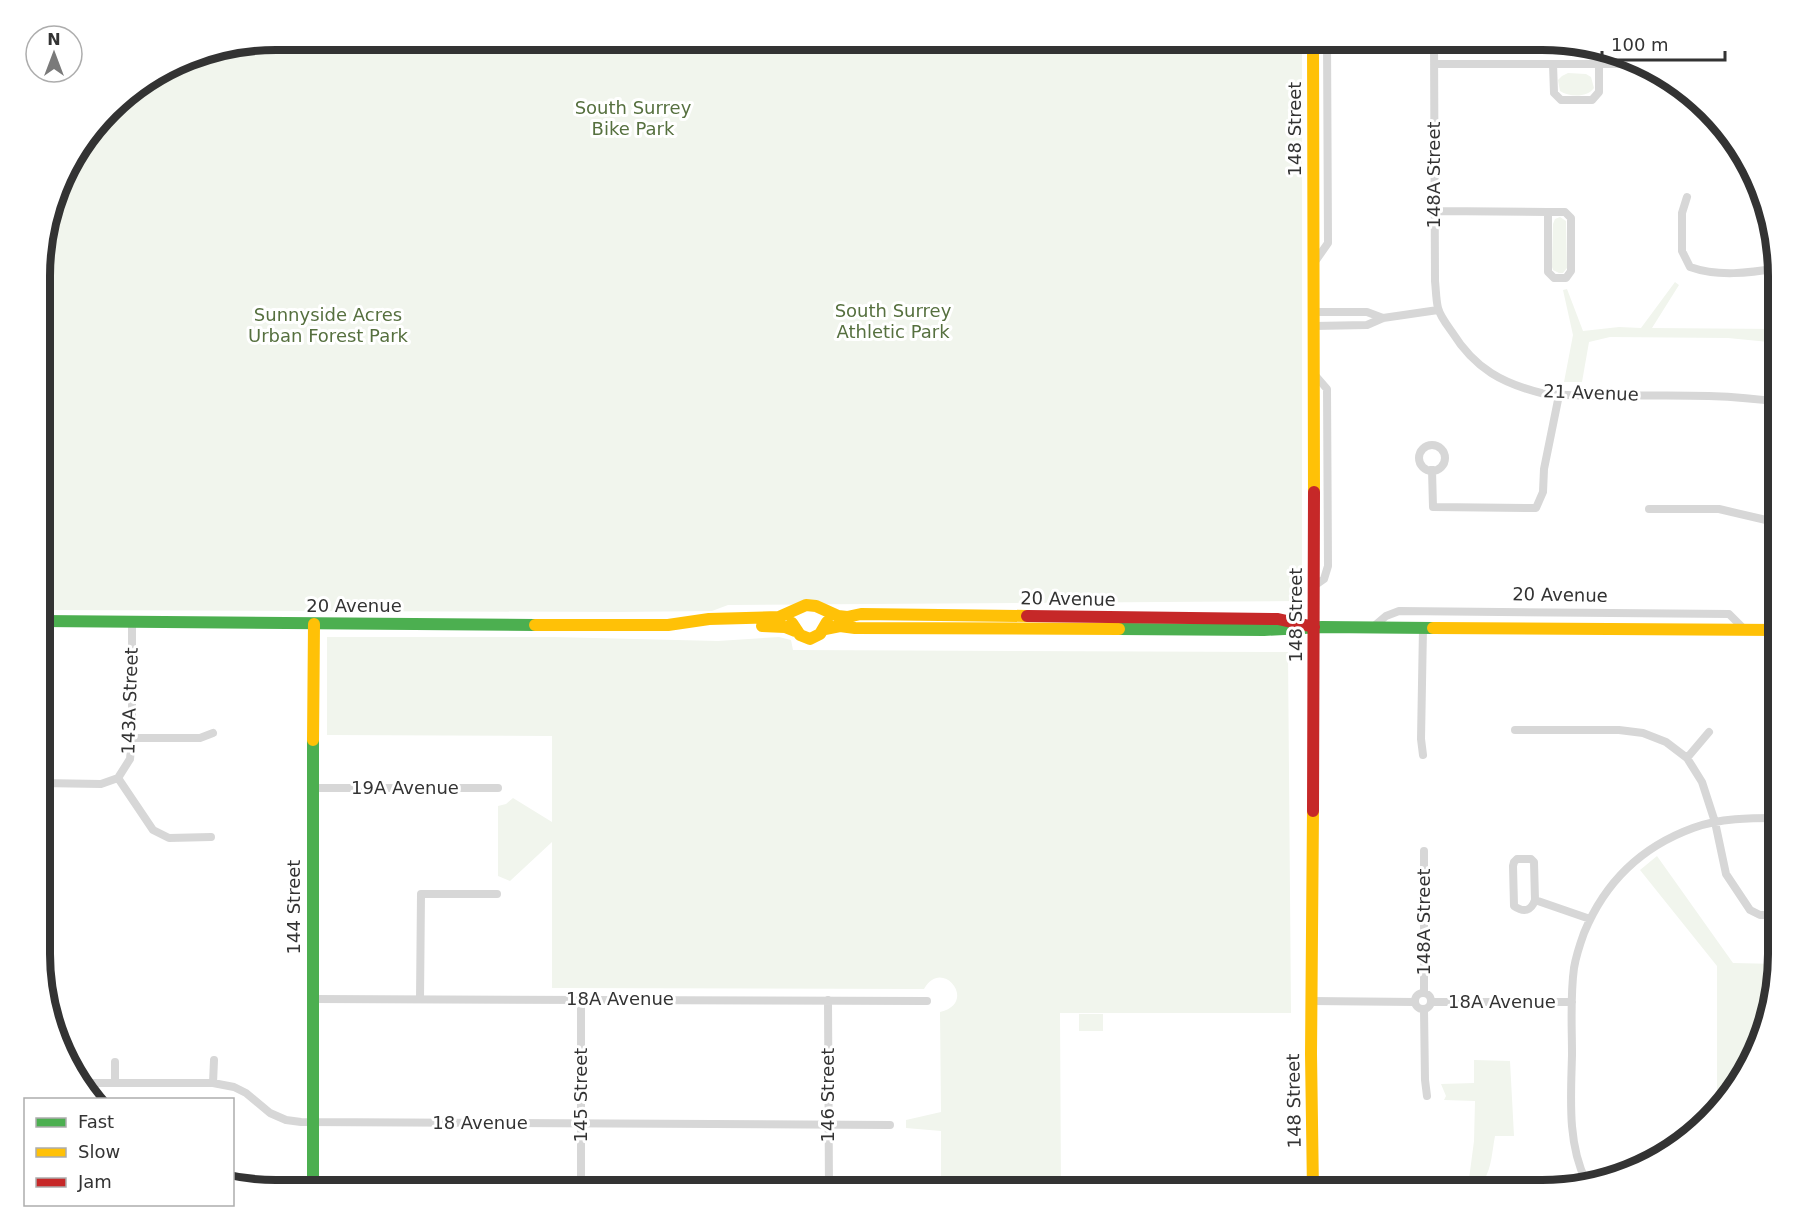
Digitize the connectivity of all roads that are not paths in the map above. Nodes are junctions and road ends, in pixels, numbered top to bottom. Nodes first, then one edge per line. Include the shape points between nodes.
1 (1313, 50) edge
2 (1327, 50) edge
3 (1434, 50) edge
4 (1434, 64) junction
5 (1553, 64) junction
6 (1622, 64) edge
7 (1599, 65) junction
8 (1688, 197) dead end
9 (1435, 211) junction
10 (1548, 212) junction
11 (1314, 263) junction
12 (1768, 269) edge
13 (1438, 310) junction
14 (1314, 312) junction
15 (1383, 318) junction
16 (1314, 326) junction
17 (1559, 395) junction
18 (1768, 400) edge
19 (1432, 470) dead end
20 (1649, 508) dead end
21 (1768, 520) edge
22 (797, 608) junction
23 (823, 610) junction
24 (50, 621) edge
25 (132, 621) junction
26 (314, 624) junction
27 (668, 625) junction
28 (1314, 627) junction
29 (1373, 627) junction
30 (1423, 628) junction
31 (825, 629) junction
32 (1745, 630) junction
33 (1768, 630) edge
34 (795, 631) junction
35 (1515, 730) dead end
36 (1709, 732) dead end
37 (213, 733) dead end
38 (132, 738) junction
39 (1424, 755) dead end
40 (1686, 758) junction
41 (118, 778) junction
42 (50, 783) edge
43 (312, 788) junction
44 (498, 788) dead end
45 (1768, 818) edge
46 (1714, 822) junction
47 (211, 837) dead end
48 (1424, 851) dead end
49 (497, 894) dead end
50 (1535, 900) junction
51 (1768, 915) edge
52 (1590, 919) junction
53 (1424, 993) junction
54 (313, 999) junction
55 (420, 999) junction
56 (581, 999) junction
57 (828, 1000) junction
58 (927, 1001) dead end
59 (1312, 1001) junction
60 (1415, 1002) junction
61 (1432, 1002) junction
62 (1572, 1002) junction
63 (1424, 1010) junction
64 (214, 1060) dead end
65 (115, 1062) dead end
66 (90, 1083) edge
67 (115, 1083) junction
68 (213, 1083) junction
69 (1427, 1096) dead end
70 (313, 1122) junction
71 (581, 1123) junction
72 (828, 1125) junction
73 (890, 1125) dead end
74 (1584, 1176) edge
75 (313, 1180) edge
76 (581, 1180) edge
77 (829, 1180) edge
78 (1313, 1180) edge

1 - 11 street, 148 Street
2 - 11 street via 1328,243
3 - 4 street, 148A Street
4 - 5 street
4 - 9 street, 148A Street
5 - 7 street
5 - 7 street via 1554,93 1561,100 1592,100 1599,92
6 - 7 street
8 - 12 street via 1682,213 1682,251 1690,267 1705,272
9 - 10 street
9 - 13 street, 148A Street
10 - 10 street via 1565,212 1570,218 1571,271 1566,278 1554,278 1548,272
11 - 14 street, 148 Street
13 - 15 street
13 - 17 street, 21 Avenue via 1463,350 1479,366 1522,388
14 - 15 street via 1367,312
14 - 16 street, 148 Street
15 - 16 street via 1367,325
16 - 28 street, 148 Street
17 - 18 street, 21 Avenue
17 - 19 street via 1543,492 1536,508 1433,507
20 - 21 street via 1719,509
22 - 23 street via 810,604
22 - 27 street, 20 Avenue via 779,617
22 - 34 street via 792,620
23 - 28 street, 20 Avenue via 840,618 861,614 1278,619
23 - 31 street
24 - 25 street, 20 Avenue
25 - 26 street, 20 Avenue
25 - 38 street, 143A Street
26 - 27 street, 20 Avenue
26 - 43 street, 144 Street
27 - 34 street, 20 Avenue via 779,626
28 - 29 street, 20 Avenue
28 - 31 street, 20 Avenue
28 - 59 street, 148 Street
29 - 30 street, 20 Avenue
29 - 32 street, 20 Avenue via 1399,611 1729,614
30 - 32 street, 20 Avenue
30 - 39 street
31 - 34 street via 810,639
32 - 33 street, 20 Avenue
35 - 40 street via 1643,733 1666,742
36 - 40 street
37 - 38 street via 200,738
38 - 41 street, 143A Street via 130,759
40 - 46 street via 1702,782
41 - 42 street via 101,784
41 - 47 street via 153,830 169,838
43 - 44 street, 19A Avenue
43 - 54 street, 144 Street
45 - 46 street
46 - 51 street via 1726,874 1750,910
46 - 52 street via 1694,827 1642,855 1612,883
48 - 53 street, 148A Street
49 - 55 street via 421,894
50 - 50 street via 1528,909 1514,906 1513,866 1517,859 1534,862
50 - 52 street
52 - 62 street via 1574,966
53 - 60 street
53 - 61 street
54 - 55 street, 18A Avenue
54 - 70 street, 144 Street
55 - 56 street, 18A Avenue
56 - 57 street, 18A Avenue
56 - 71 street, 145 Street
57 - 58 street, 18A Avenue
57 - 72 street, 146 Street
59 - 60 street
59 - 78 street, 148 Street
60 - 63 street
61 - 62 street, 18A Avenue
61 - 63 street
62 - 74 street via 1572,1134
63 - 69 street
64 - 68 street
65 - 67 street
66 - 67 street, 18 Avenue
67 - 68 street, 18 Avenue
68 - 70 street, 18 Avenue via 246,1093 270,1113 286,1120
70 - 71 street, 18 Avenue
70 - 75 street, 144 Street
71 - 72 street, 18 Avenue
71 - 76 street, 145 Street
72 - 73 street, 18 Avenue
72 - 77 street, 146 Street

